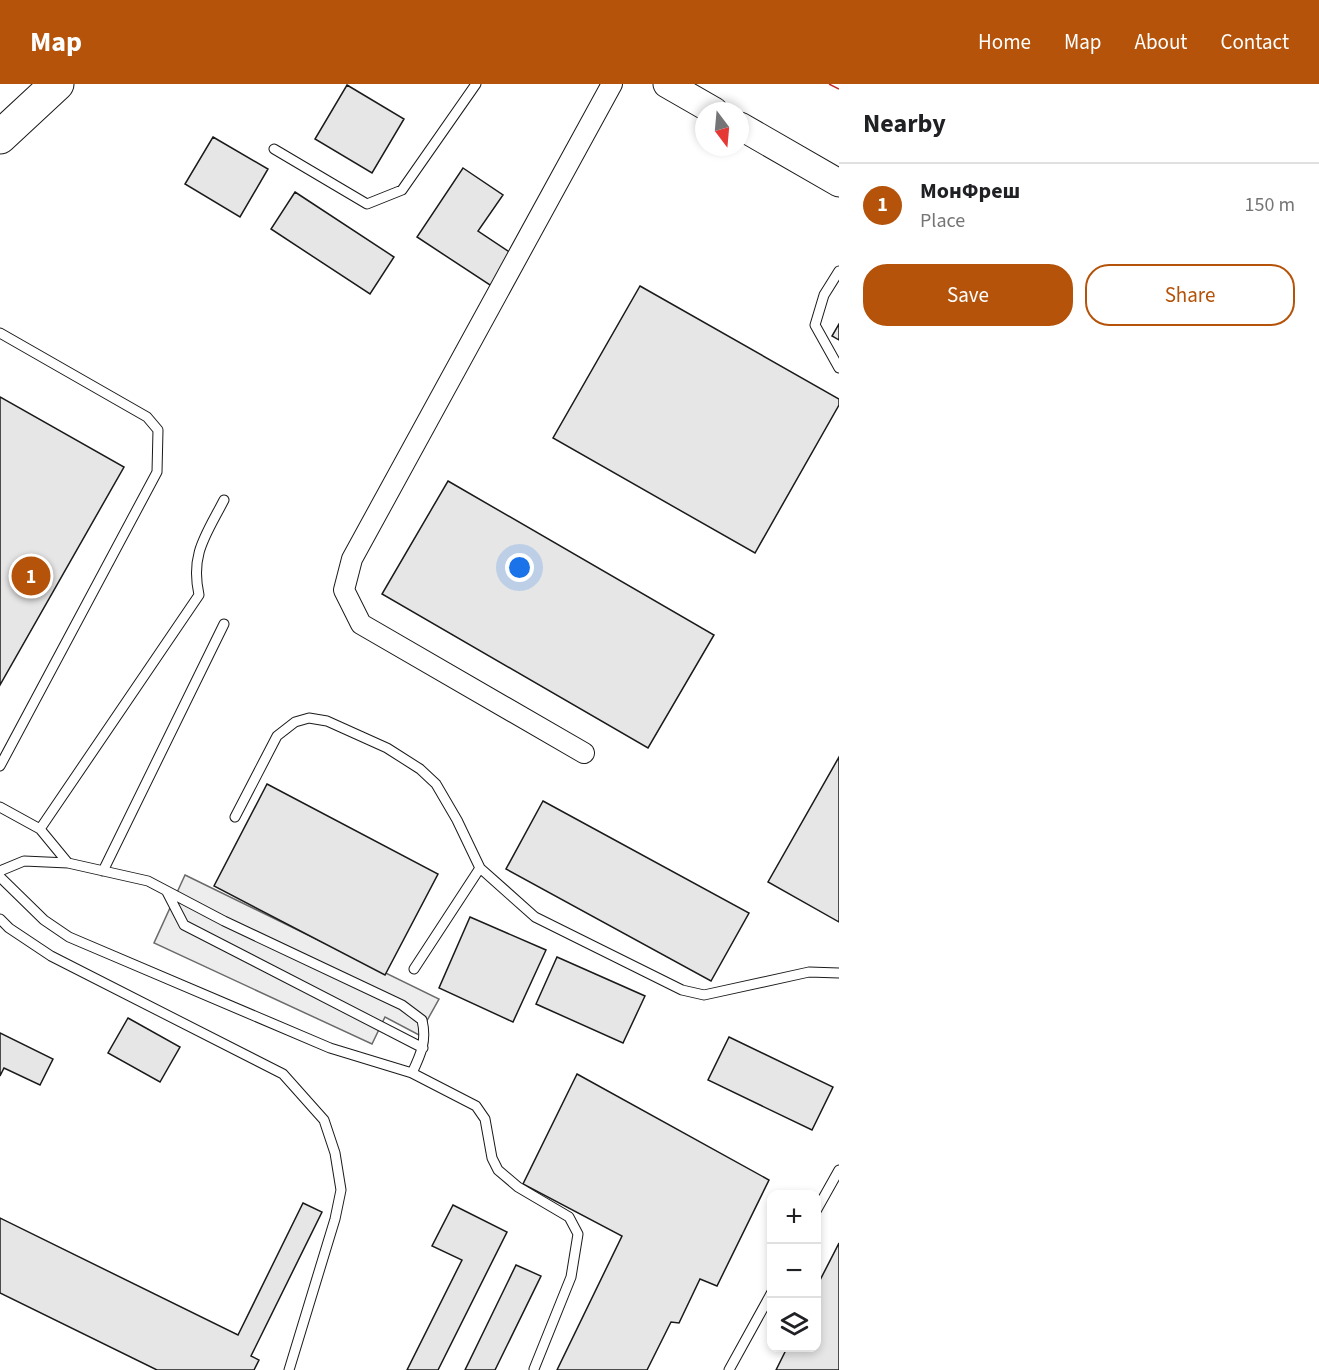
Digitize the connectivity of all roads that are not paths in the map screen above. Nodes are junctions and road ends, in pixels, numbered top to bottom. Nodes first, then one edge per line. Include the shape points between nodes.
1 (57, 84) edge
2 (476, 84) edge
3 (612, 84) edge
4 (680, 87) edge
5 (701, 102) edge
6 (749, 131) edge
7 (0, 137) edge
8 (274, 149) dead end
9 (836, 178) edge
10 (839, 271) edge
11 (0, 333) edge
12 (839, 368) edge
13 (224, 500) dead end
14 (224, 624) dead end
15 (584, 753) dead end
16 (0, 766) edge
17 (0, 807) edge
18 (235, 817) dead end
19 (40, 829) junction
20 (68, 863) junction
21 (480, 868) junction
22 (0, 871) edge
23 (103, 871) junction
24 (0, 877) edge
25 (166, 891) junction
26 (0, 919) edge
27 (414, 969) dead end
28 (839, 973) edge
29 (423, 1048) junction
30 (412, 1073) junction
31 (839, 1170) edge
32 (821, 1202) edge
33 (768, 1298) edge
34 (534, 1369) edge
35 (289, 1370) edge
36 (729, 1370) edge

1 - 7 highway
2 - 8 lane via 402,190 367,204
3 - 15 street via 352,559 344,590 361,624
4 - 5 main road
6 - 9 main road
10 - 12 lane via 824,295 815,324
11 - 16 lane via 147,417 158,430 158,472
13 - 19 lane via 196,554 194,574 199,595
14 - 23 lane
17 - 19 lane
18 - 21 lane via 277,736 309,717 387,747 420,769 436,784 458,819
19 - 20 lane
20 - 22 lane via 24,861
20 - 23 lane
21 - 27 lane
21 - 28 lane via 535,917 682,990 704,995 809,972
23 - 25 lane via 148,881
24 - 30 lane via 44,920 69,937 330,1048
25 - 29 lane via 184,925
25 - 29 lane via 412,1011 422,1020
26 - 35 lane via 51,956 283,1074 324,1120 341,1190
29 - 30 lane
30 - 34 lane via 476,1106 485,1119 498,1170 518,1187 569,1217 578,1234 571,1277
31 - 32 lane
33 - 36 lane

